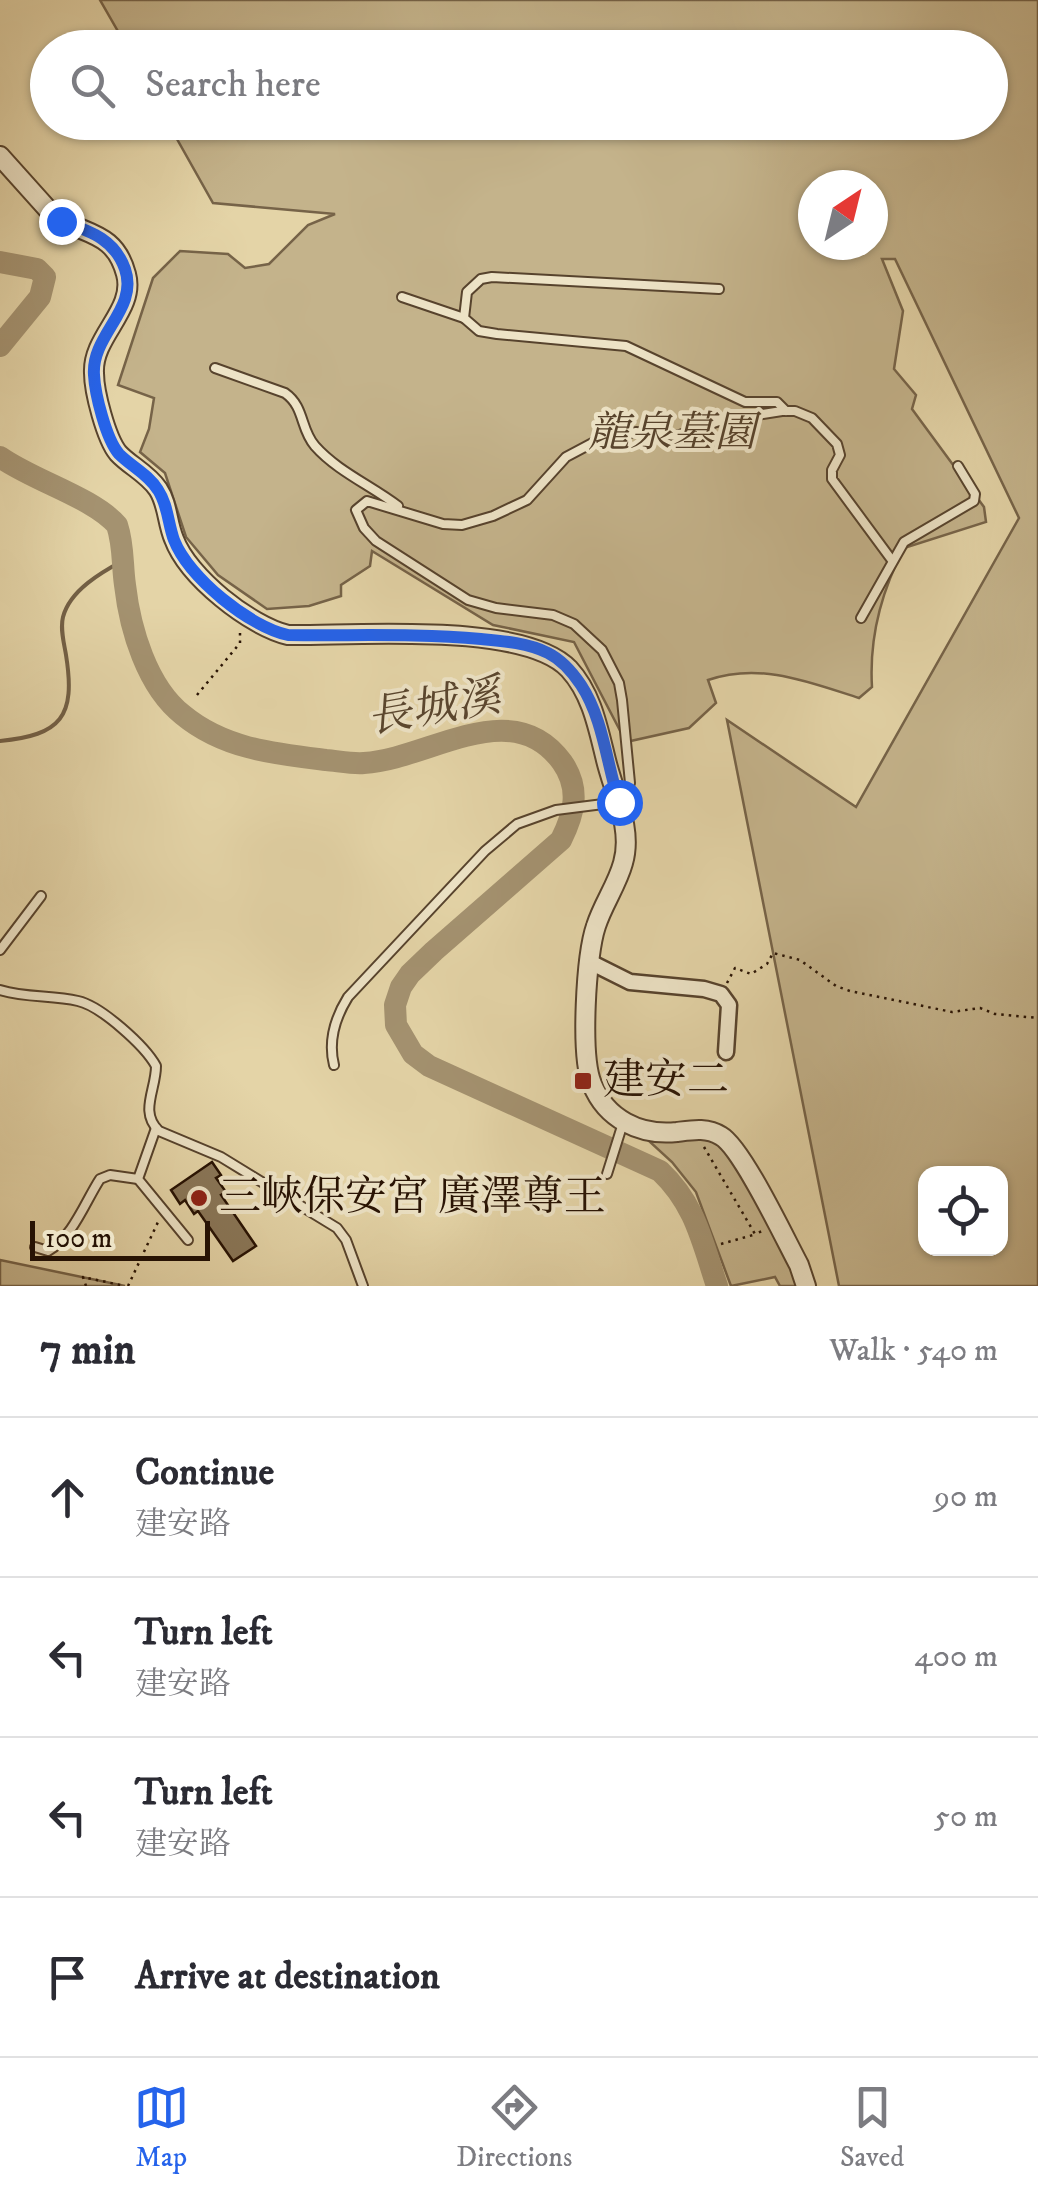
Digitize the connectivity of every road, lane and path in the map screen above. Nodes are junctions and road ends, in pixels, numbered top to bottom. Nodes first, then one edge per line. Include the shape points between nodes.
1 (0, 156) edge
2 (719, 289) dead end
3 (402, 296) dead end
4 (464, 318) junction
5 (215, 368) dead end
6 (786, 411) junction
7 (958, 466) dead end
8 (402, 509) junction
9 (892, 559) junction
10 (861, 618) dead end
11 (239, 628) dead end
12 (197, 695) dead end
13 (619, 802) junction
14 (41, 896) dead end
15 (0, 950) edge
16 (588, 961) junction
17 (0, 990) edge
18 (720, 994) junction
19 (1038, 1018) edge
20 (726, 1052) dead end
21 (334, 1065) dead end
22 (623, 1123) junction
23 (156, 1128) junction
24 (693, 1129) junction
25 (607, 1174) dead end
26 (138, 1179) junction
27 (163, 1212) junction
28 (768, 1228) dead end
29 (755, 1234) junction
30 (188, 1240) dead end
31 (721, 1244) dead end
32 (36, 1248) dead end
33 (86, 1286) edge
34 (126, 1286) edge
35 (363, 1286) edge
36 (806, 1286) edge

1 - 13 street via 52,214 96,233 126,271 127,296 94,362 98,401 112,444 163,498 174,540 191,567 241,612 288,635 429,634 549,654 583,688
2 - 4 lane via 492,277 467,292
3 - 4 lane
4 - 6 lane via 496,334 626,346 744,402 776,402
5 - 8 lane via 285,392 300,406 320,451
6 - 8 lane via 719,420 677,436 636,432 598,440 566,457 527,500 462,526
6 - 9 lane via 812,418 837,444 832,479
7 - 9 lane via 974,501 913,535
8 - 13 lane via 367,501 356,510 376,541 468,600 564,620 602,650 622,700 630,783
9 - 10 lane
11 - 12 path via 240,643
13 - 16 street via 623,864
13 - 21 lane via 556,810 517,824 485,850 338,1012
14 - 15 lane
16 - 18 street via 630,982
16 - 22 street via 587,1065 598,1095
17 - 23 lane via 84,1002 119,1026 156,1066 148,1108
18 - 19 path via 735,968 751,974 773,953 800,960 850,991 952,1012 980,1008
18 - 20 street via 729,1005
22 - 24 street via 661,1132
22 - 25 lane
23 - 26 lane
23 - 35 lane via 222,1158 337,1228
24 - 29 path
24 - 36 street via 721,1135 740,1156
26 - 27 lane
26 - 32 lane via 100,1178 57,1246 48,1252
27 - 30 lane
27 - 34 path
28 - 29 path
29 - 31 path
33 - 34 path via 83,1277

